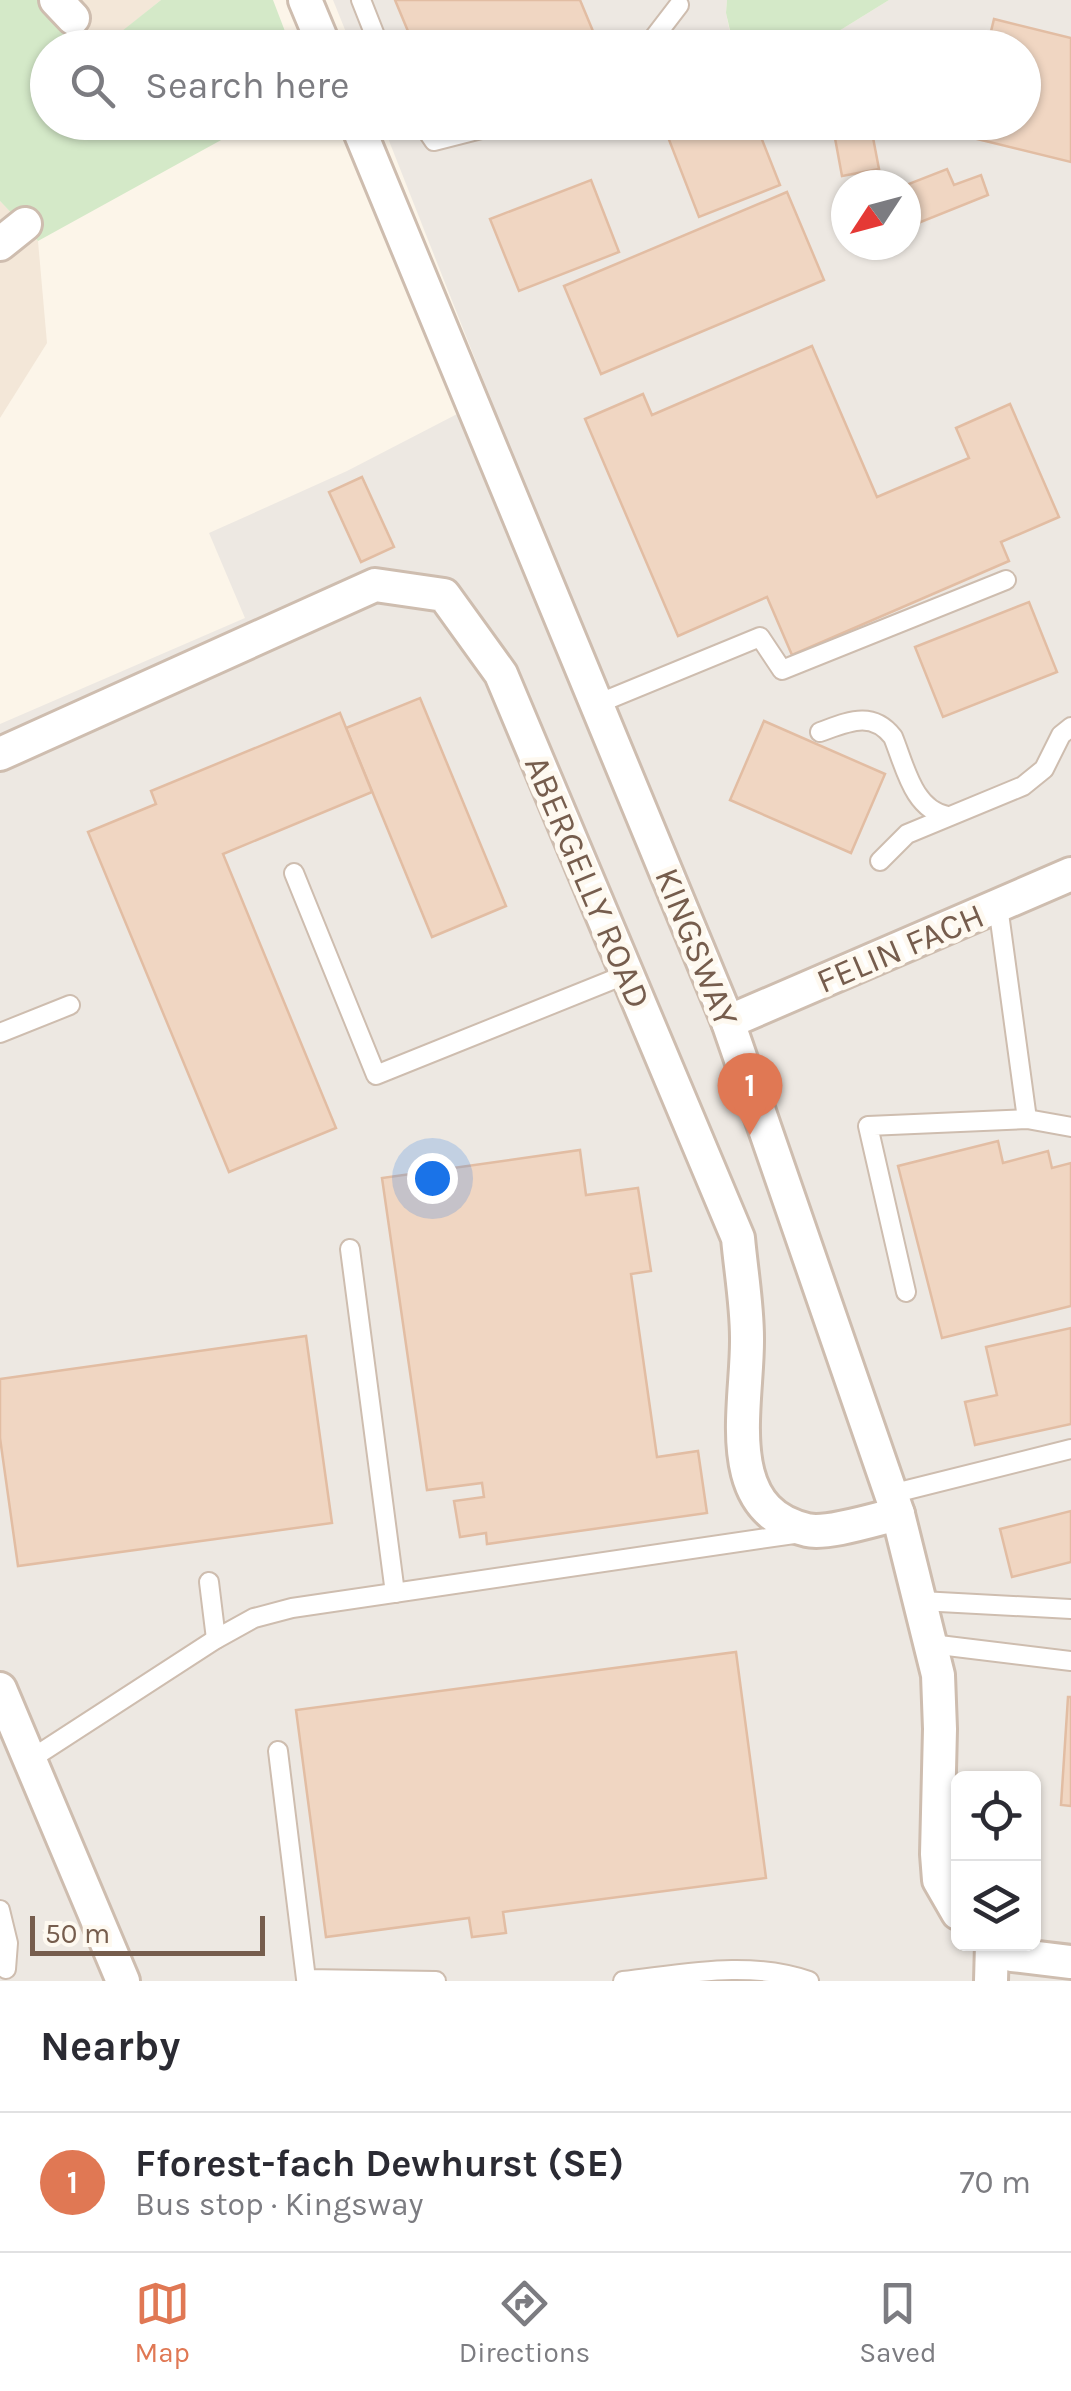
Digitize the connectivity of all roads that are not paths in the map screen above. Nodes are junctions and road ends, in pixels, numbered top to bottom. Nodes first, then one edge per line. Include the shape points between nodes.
1 (305, 0) edge
2 (361, 0) edge
3 (679, 5) dead end
4 (317, 30) edge
5 (373, 30) edge
6 (660, 30) edge
7 (363, 140) edge
8 (1006, 580) dead end
9 (597, 704) junction
10 (1071, 727) edge
11 (820, 732) dead end
12 (0, 754) edge
13 (948, 816) junction
14 (880, 861) dead end
15 (294, 873) dead end
16 (1071, 874) edge
17 (998, 906) junction
18 (627, 974) junction
19 (70, 1005) dead end
20 (728, 1022) junction
21 (0, 1033) edge
22 (1027, 1120) junction
23 (1071, 1126) edge
24 (350, 1249) dead end
25 (906, 1292) dead end
26 (1071, 1449) edge
27 (894, 1504) junction
28 (811, 1532) junction
29 (209, 1582) dead end
30 (395, 1593) junction
31 (921, 1600) junction
32 (1071, 1609) edge
33 (216, 1639) junction
34 (931, 1644) junction
35 (1071, 1661) edge
36 (0, 1689) edge
37 (278, 1751) dead end
38 (31, 1758) junction
39 (951, 1901) edge
40 (0, 1910) edge
41 (992, 1951) edge
42 (1005, 1951) edge
43 (1071, 1962) edge
44 (5, 1970) edge
45 (123, 1981) edge
46 (436, 1981) edge
47 (623, 1981) edge
48 (809, 1981) edge
49 (992, 1981) edge

1 - 4 street
2 - 5 lane
3 - 6 lane
7 - 9 street, KINGSWAY
8 - 9 lane via 782,670 760,637
9 - 20 street, KINGSWAY
10 - 13 lane via 1023,786
11 - 13 lane via 867,719 886,728 922,802
12 - 18 street, ABERGELLY ROAD via 375,585 444,595 501,674
13 - 14 lane via 907,834
15 - 18 lane via 376,1075
16 - 17 street, FELIN FACH
17 - 20 street, FELIN FACH
17 - 22 lane
18 - 28 street, ABERGELLY ROAD via 738,1238 748,1334 744,1466 758,1501 782,1522
19 - 21 lane
20 - 27 street, KINGSWAY
22 - 23 lane
22 - 25 lane via 868,1126
24 - 30 lane
26 - 27 lane
27 - 28 street
27 - 31 street, KINGSWAY
28 - 30 lane
29 - 33 lane
30 - 33 lane via 292,1608 254,1618
31 - 32 lane
31 - 34 street, KINGSWAY
33 - 38 lane
34 - 35 lane
34 - 39 street, KINGSWAY via 940,1729 936,1854 939,1880
36 - 38 street
37 - 46 lane via 306,1978
38 - 45 street
40 - 44 lane via 8,1943
41 - 49 street
42 - 43 street
47 - 48 lane via 750,1968

